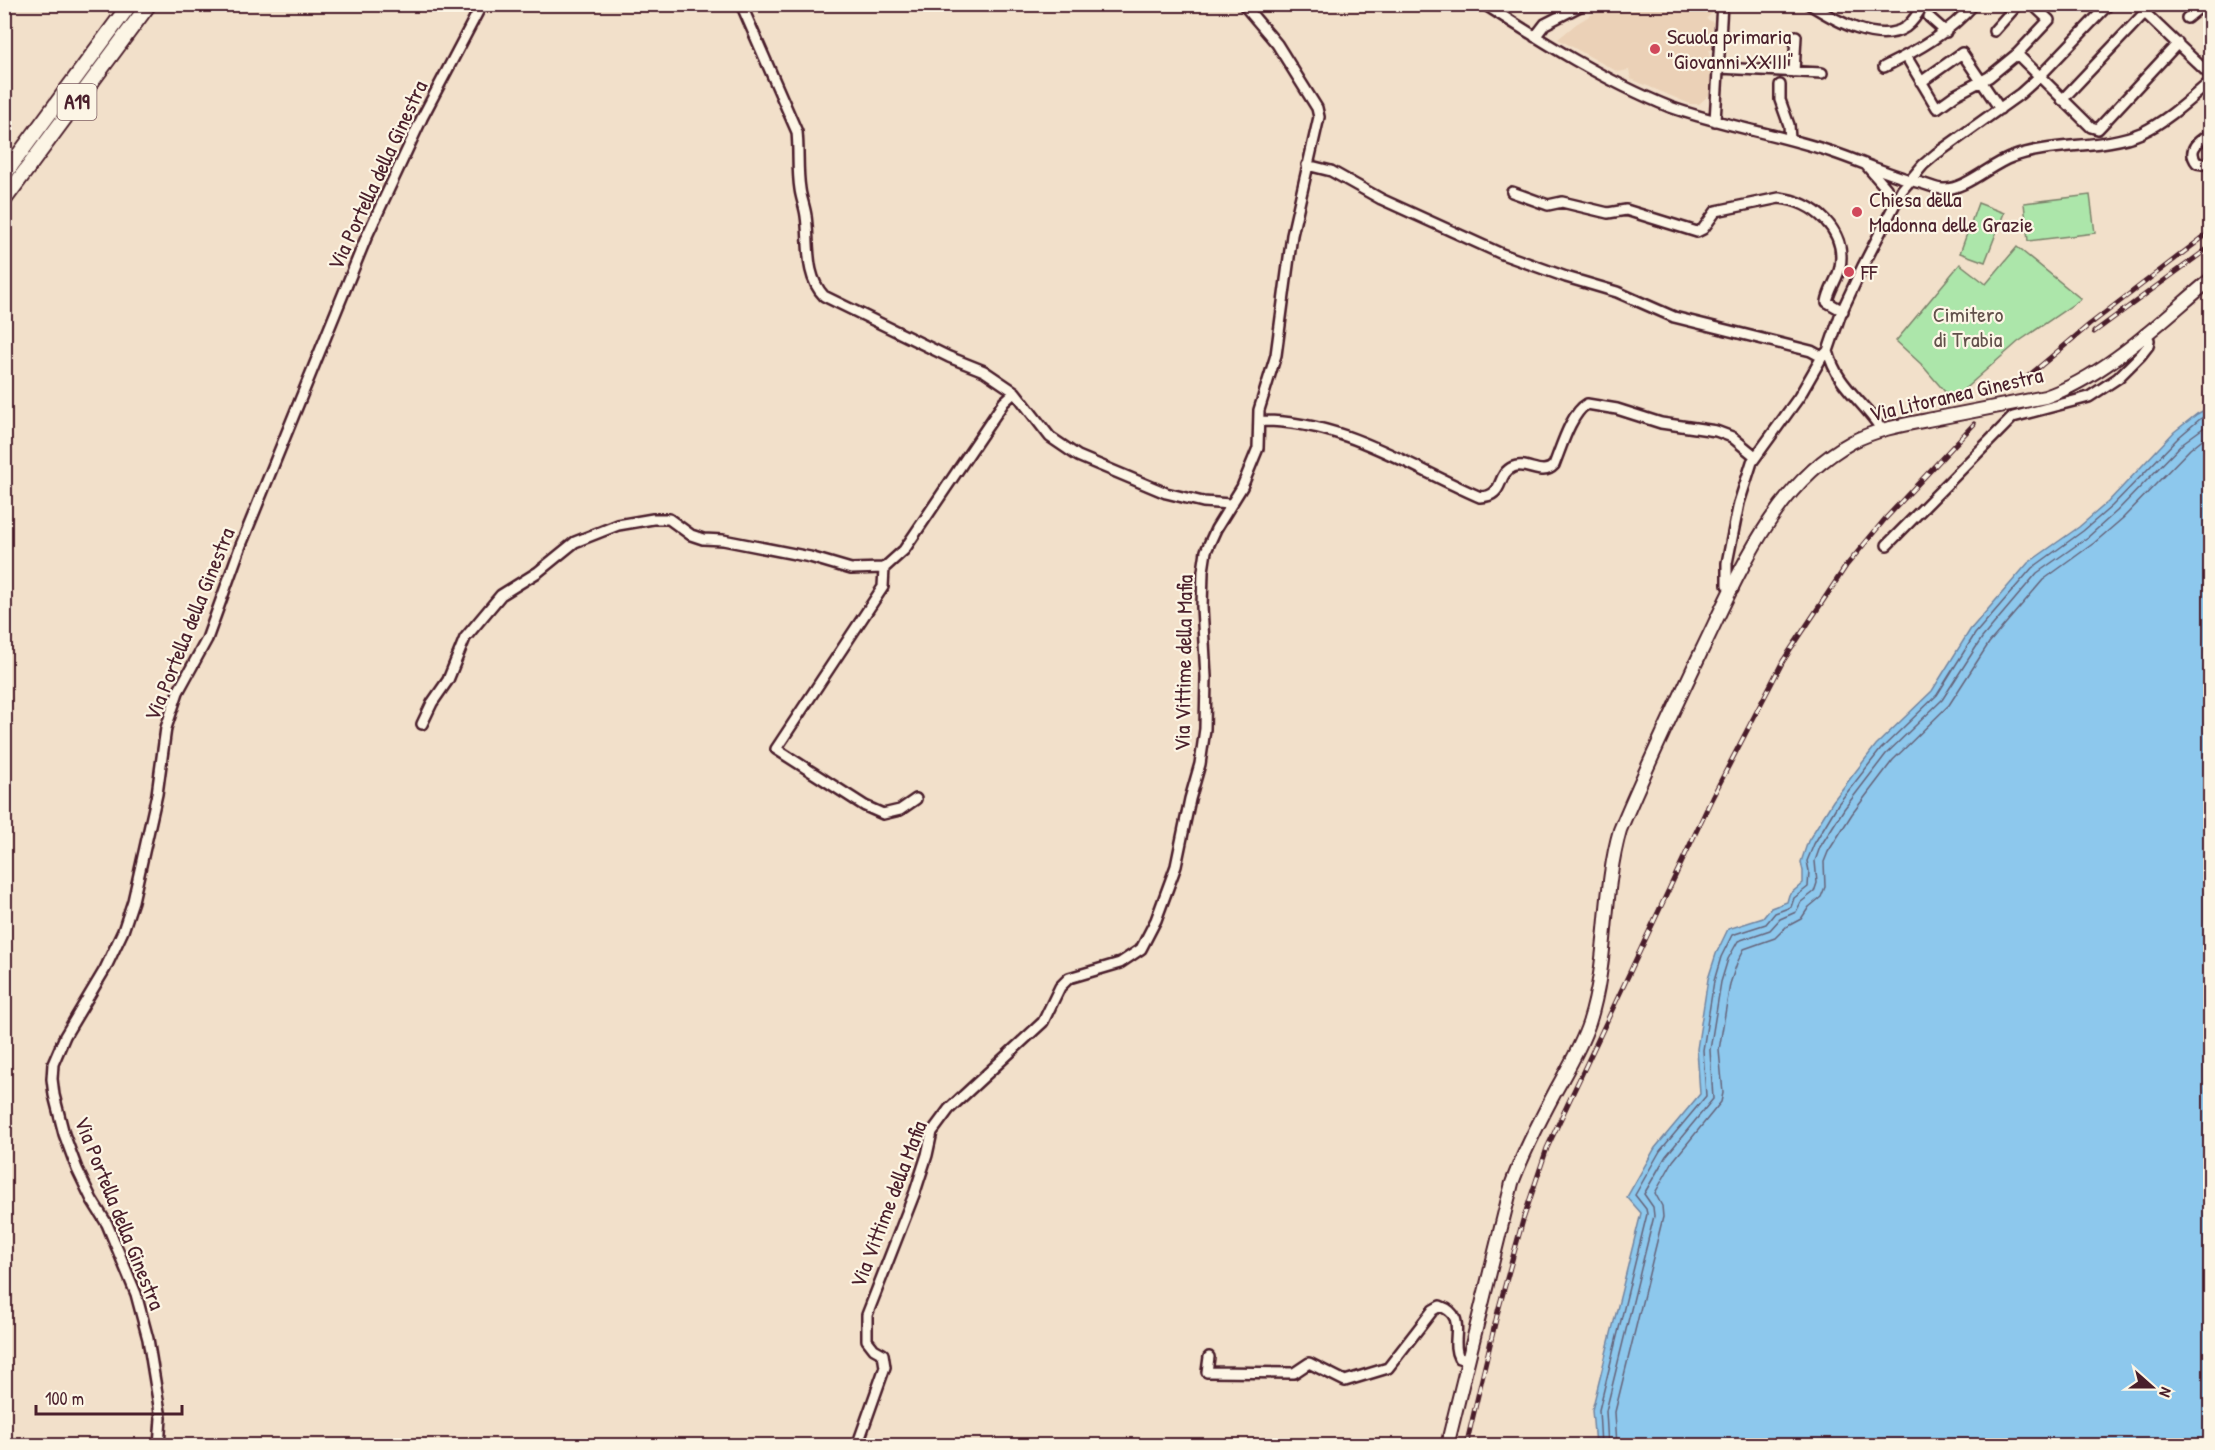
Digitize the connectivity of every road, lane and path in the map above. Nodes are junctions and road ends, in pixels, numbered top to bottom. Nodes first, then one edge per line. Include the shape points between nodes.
1 (130, 4) edge
2 (149, 4) edge
3 (482, 4) edge
4 (741, 4) edge
5 (1244, 4) edge
6 (1484, 4) edge
7 (1584, 4) edge
8 (1722, 4) edge
9 (1809, 4) edge
10 (1923, 4) edge
11 (2018, 4) edge
12 (2032, 4) edge
13 (2109, 4) edge
14 (2153, 4) edge
15 (2202, 5) edge
16 (1969, 6) edge
17 (2145, 13) junction
18 (2211, 16) edge
19 (1929, 17) dead end
20 (2187, 18) dead end
21 (1994, 31) dead end
22 (1946, 32) junction
23 (1796, 36) dead end
24 (1535, 37) junction
25 (2178, 43) junction
26 (2017, 54) junction
27 (1906, 56) junction
28 (1884, 67) dead end
29 (1718, 68) junction
30 (1794, 72) junction
31 (1822, 73) dead end
32 (2211, 75) edge
33 (2040, 76) junction
34 (1981, 81) junction
35 (1921, 82) junction
36 (2211, 82) edge
37 (1780, 85) dead end
38 (2062, 100) junction
39 (2000, 109) junction
40 (1715, 121) junction
41 (2211, 134) edge
42 (1790, 140) junction
43 (2211, 162) edge
44 (1865, 163) junction
45 (1307, 165) junction
46 (4, 175) edge
47 (1908, 181) junction
48 (1512, 192) dead end
49 (4, 200) edge
50 (1894, 204) junction
51 (2211, 280) edge
52 (1843, 310) junction
53 (2145, 334) junction
54 (1825, 354) junction
55 (1015, 392) junction
56 (1259, 421) junction
57 (1881, 429) junction
58 (1755, 456) junction
59 (1230, 504) junction
60 (1887, 545) dead end
61 (885, 568) junction
62 (1732, 589) junction
63 (422, 724) dead end
64 (916, 799) dead end
65 (1209, 1357) dead end
66 (1468, 1360) junction
67 (159, 1446) edge
68 (857, 1446) edge
69 (1447, 1446) edge

1 - 46 highway, A19
2 - 49 highway, A19
3 - 67 street, Via Portella della Ginestra via 422,118 366,238 241,545 207,639 178,692 166,728 156,794 123,931 65,1036 54,1064 54,1095 76,1169 107,1224 136,1294 161,1418
4 - 55 street via 796,132 800,189 816,288 834,301 984,371
5 - 45 street, Via Vittime della Mafia via 1277,44 1317,108 1317,129
6 - 24 street
7 - 24 street via 1545,24
8 - 29 street
9 - 10 street via 1846,26 1881,32 1908,26
11 - 21 street
12 - 26 street via 2049,20
13 - 33 street
14 - 17 street
15 - 18 street
15 - 20 street
16 - 22 street
17 - 25 street
17 - 38 street
19 - 22 street
22 - 27 street
23 - 30 street
24 - 40 street via 1629,89
25 - 32 street
25 - 38 street via 2098,129
26 - 33 street
26 - 34 street
27 - 28 street
27 - 35 street
29 - 30 street
29 - 40 street
30 - 31 street
33 - 38 street
33 - 39 street
34 - 35 street via 1937,108
34 - 35 street via 1962,53
34 - 39 street
36 - 47 street via 2140,133 2018,154 1945,190
37 - 42 street via 1779,100 1789,125
39 - 47 street via 1936,154
40 - 42 street
41 - 43 street via 2197,141 2192,149 2197,163
42 - 44 street
44 - 47 street
44 - 50 street via 1887,188
45 - 54 street via 1330,171 1433,224 1512,258 1617,292 1674,317
45 - 56 street, Via Vittime della Mafia via 1292,235 1276,355
47 - 50 street
48 - 52 street via 1548,205 1562,202 1608,213 1626,210 1697,232 1716,211 1779,198 1808,206 1830,225 1837,242 1841,266 1827,302
50 - 52 street
51 - 53 main road, Via Litoranea Ginestra
52 - 54 street
53 - 57 main road, Via Litoranea Ginestra via 2097,372 2045,398
53 - 60 street via 2148,346 2141,355 2118,378 2089,397 2013,417
54 - 57 street via 1844,386
54 - 58 street
55 - 59 street via 1050,437 1078,456 1166,493
55 - 61 street via 1004,402 904,550
56 - 58 street via 1321,428 1368,443 1480,496 1497,492 1511,468 1550,469 1575,417 1587,404 1661,423 1716,430 1732,437
56 - 59 street, Via Vittime della Mafia via 1258,448 1242,487
57 - 62 main road, Via Litoranea Ginestra via 1831,454 1785,499
58 - 62 street via 1739,503 1727,563 1727,585
59 - 68 street, Via Vittime della Mafia via 1206,551 1203,571 1206,695 1200,764 1176,866 1156,920 1141,949 1120,963 1069,978 1060,987 1043,1022 949,1109 932,1132 919,1181 867,1315 867,1340 882,1354 885,1367
61 - 63 street via 851,568 703,539 669,519 618,525 575,542 501,595 465,638 448,680
61 - 64 street via 883,586 776,749 883,814 900,810
62 - 66 main road, Via Litoranea Ginestra via 1620,830 1589,1025 1525,1149 1512,1183
65 - 66 street via 1207,1372 1294,1373 1309,1363 1345,1381 1388,1368 1440,1306 1454,1316 1458,1329 1455,1351 1459,1358
66 - 69 main road, Via Litoranea Ginestra

